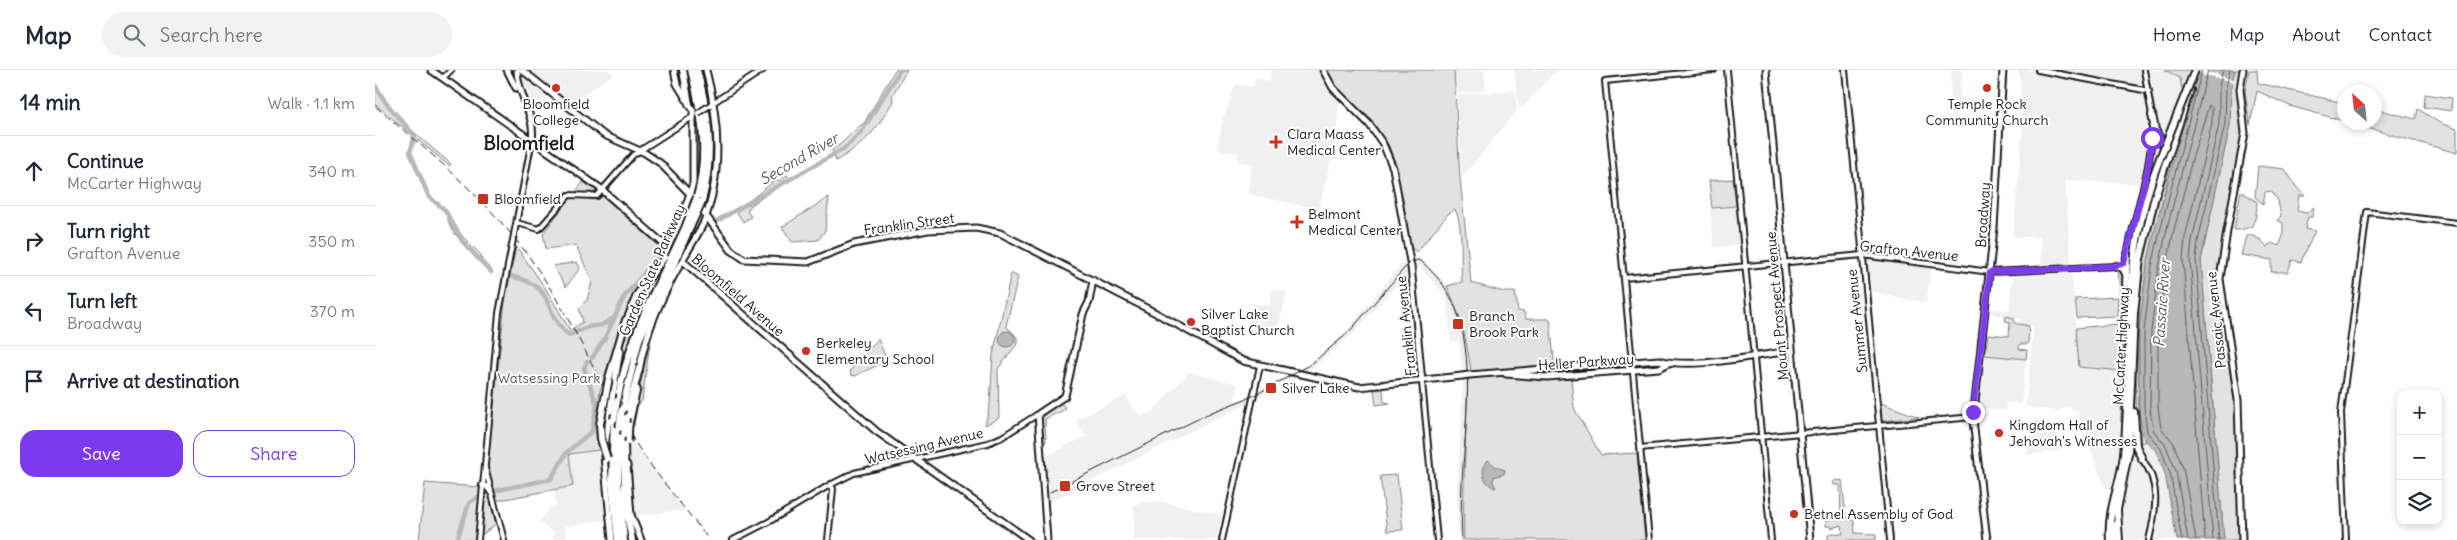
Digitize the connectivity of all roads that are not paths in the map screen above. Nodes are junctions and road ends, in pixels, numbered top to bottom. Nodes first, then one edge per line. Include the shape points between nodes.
1 (431, 70) edge
2 (451, 70) edge
3 (509, 70) edge
4 (523, 70) edge
5 (674, 70) edge
6 (683, 70) edge
7 (691, 70) edge
8 (697, 70) edge
9 (706, 70) edge
10 (763, 70) edge
11 (1323, 70) edge
12 (1714, 70) edge
13 (1727, 70) edge
14 (1766, 70) edge
15 (1845, 70) edge
16 (2003, 70) edge
17 (2038, 70) edge
18 (2144, 70) edge
19 (2195, 70) edge
20 (2243, 70) edge
21 (517, 72) edge
22 (529, 76) junction
23 (443, 78) junction
24 (2149, 91) junction
25 (523, 99) junction
26 (689, 104) junction
27 (712, 104) junction
28 (695, 114) junction
29 (2152, 115) junction
30 (532, 140) junction
31 (2164, 143) junction
32 (2152, 144) junction
33 (640, 150) junction
34 (2157, 187) junction
35 (603, 190) junction
36 (697, 198) junction
37 (709, 221) junction
38 (517, 223) junction
39 (2457, 223) edge
40 (701, 225) junction
41 (680, 228) junction
42 (670, 250) junction
43 (1862, 255) junction
44 (2127, 256) junction
45 (673, 260) junction
46 (682, 260) junction
47 (1784, 263) junction
48 (1745, 266) junction
49 (2116, 266) junction
50 (1990, 272) junction
51 (2127, 277) junction
52 (1624, 278) junction
53 (1093, 280) junction
54 (626, 320) junction
55 (2130, 343) junction
56 (1792, 351) junction
57 (1753, 355) junction
58 (1632, 362) junction
59 (1669, 363) junction
60 (1260, 366) junction
61 (639, 369) junction
62 (1633, 370) junction
63 (1503, 373) junction
64 (1422, 382) junction
65 (1393, 385) joint
66 (1038, 414) junction
67 (1973, 417) junction
68 (1879, 425) junction
69 (1800, 433) junction
70 (1761, 436) junction
71 (1640, 448) junction
72 (2142, 459) joint
73 (916, 460) junction
74 (484, 466) junction
75 (831, 484) junction
76 (482, 485) junction
77 (491, 493) junction
78 (2116, 498) junction
79 (617, 529) junction
80 (478, 540) edge
81 (504, 540) edge
82 (611, 540) edge
83 (619, 540) edge
84 (624, 540) edge
85 (632, 540) edge
86 (641, 540) edge
87 (733, 540) edge
88 (829, 540) edge
89 (1029, 540) edge
90 (1047, 540) edge
91 (1223, 540) edge
92 (1437, 540) edge
93 (1649, 540) edge
94 (1771, 540) edge
95 (1810, 540) edge
96 (1890, 540) edge
97 (1987, 540) edge
98 (2110, 540) edge
99 (2115, 540) edge
100 (2119, 540) edge
101 (2149, 540) edge
102 (2242, 540) edge
103 (2346, 540) edge

1 - 23 main road, Bloomfield Avenue
2 - 23 street
3 - 21 main road, Franklin Street
3 - 25 main road
4 - 22 main road, Franklin Street
5 - 26 main road via 677,84
6 - 26 highway
7 - 36 highway, Garden State Parkway via 704,138 703,169
8 - 36 highway, Garden State Parkway via 708,114 710,138 708,171
9 - 27 main road
10 - 27 street
11 - 64 main road, Franklin Avenue via 1333,88 1369,124 1383,144 1393,168 1412,261
12 - 52 street via 1605,81
13 - 48 street
14 - 47 main road, Mount Prospect Avenue
15 - 43 street, Summer Avenue
16 - 50 main road, Broadway
17 - 24 street
18 - 24 street
19 - 34 highway, McCarter Highway
19 - 55 highway, bridge via 2144,203 2134,248
20 - 102 main road, Passaic Avenue via 2240,95 2245,133 2220,279 2238,400
21 - 22 main road, Franklin Street
21 - 25 main road
22 - 33 main road, Franklin Street via 604,135
23 - 30 main road, Bloomfield Avenue
24 - 29 street
25 - 30 main road via 533,129
26 - 28 main road
27 - 28 street, bridge
27 - 37 main road via 717,166
28 - 33 street
28 - 36 main road
29 - 31 highway via 2155,130
29 - 32 street
30 - 35 main road, Bloomfield Avenue
30 - 38 street
31 - 32 highway via 2156,139
31 - 34 highway via 2166,154
32 - 44 street
33 - 35 street
33 - 36 main road, Franklin Street via 662,165
34 - 55 highway, McCarter Highway via 2139,268
35 - 38 street via 595,197 568,196 539,229
35 - 42 main road, Bloomfield Avenue
36 - 37 main road, Franklin Street
36 - 41 main road
36 - 45 highway, Garden State Parkway, bridge
37 - 40 main road
37 - 53 main road, Franklin Street via 731,250 744,259 799,263 817,260 862,242 928,230 976,228 1000,233
38 - 74 street via 499,313
39 - 103 street via 2367,212 2341,413
40 - 41 main road via 694,217
40 - 46 main road
41 - 42 main road
42 - 46 main road, Bloomfield Avenue
42 - 54 main road via 637,294
43 - 47 street, Grafton Avenue
43 - 50 street, Grafton Avenue
43 - 68 street, Summer Avenue
44 - 49 street via 2124,263
44 - 51 highway
45 - 79 highway, Garden State Parkway, bridge via 637,328 617,401 612,469
45 - 84 highway, Garden State Parkway, bridge via 639,340 622,410 618,483
46 - 61 main road via 652,319
46 - 73 main road, Bloomfield Avenue via 872,428
47 - 48 street, Grafton Avenue
47 - 56 main road, Mount Prospect Avenue
48 - 52 street, Grafton Avenue
48 - 57 street
49 - 50 street, Grafton Avenue
49 - 51 highway via 2123,268
50 - 67 main road, Broadway
51 - 55 highway
52 - 58 street
53 - 60 main road, Franklin Street via 1228,354
53 - 66 main road, Watsessing Avenue via 1065,396
54 - 79 highway, bridge via 609,378 600,428
54 - 82 main road, bridge via 604,456
55 - 72 highway via 2135,442
55 - 78 highway via 2124,446
55 - 78 highway, McCarter Highway via 2128,454
56 - 57 main road, Heller Parkway
56 - 69 main road, Mount Prospect Avenue
57 - 59 main road, Heller Parkway
57 - 70 street
58 - 59 main road, Heller Parkway via 1659,360
58 - 62 street
58 - 63 main road, Heller Parkway
59 - 62 main road, Heller Parkway via 1659,368
60 - 65 main road, Franklin Street via 1354,386
60 - 91 street
61 - 85 highway, bridge via 625,418 624,435 625,503
61 - 86 main road, bridge via 628,442 630,508
62 - 63 main road, Heller Parkway via 1547,377
62 - 71 street
63 - 64 main road, Heller Parkway, bridge
64 - 65 main road, Heller Parkway
64 - 92 street
66 - 73 street, Watsessing Avenue via 995,441
66 - 90 main road
67 - 68 street
67 - 97 main road, Broadway
68 - 69 street
68 - 96 street, Summer Avenue
69 - 70 street
69 - 95 main road, Mount Prospect Avenue
70 - 71 street
70 - 94 street
71 - 93 street
72 - 101 street via 2155,481 2155,508
73 - 75 street, Watsessing Avenue via 857,472
73 - 89 main road, Bloomfield Avenue
74 - 76 street
74 - 77 street
75 - 87 street, Watsessing Avenue
75 - 88 street
76 - 77 street
76 - 80 street
77 - 81 street
78 - 98 highway via 2110,511
78 - 99 highway, McCarter Highway via 2113,518
78 - 100 highway, McCarter Highway
79 - 83 highway, Garden State Parkway

